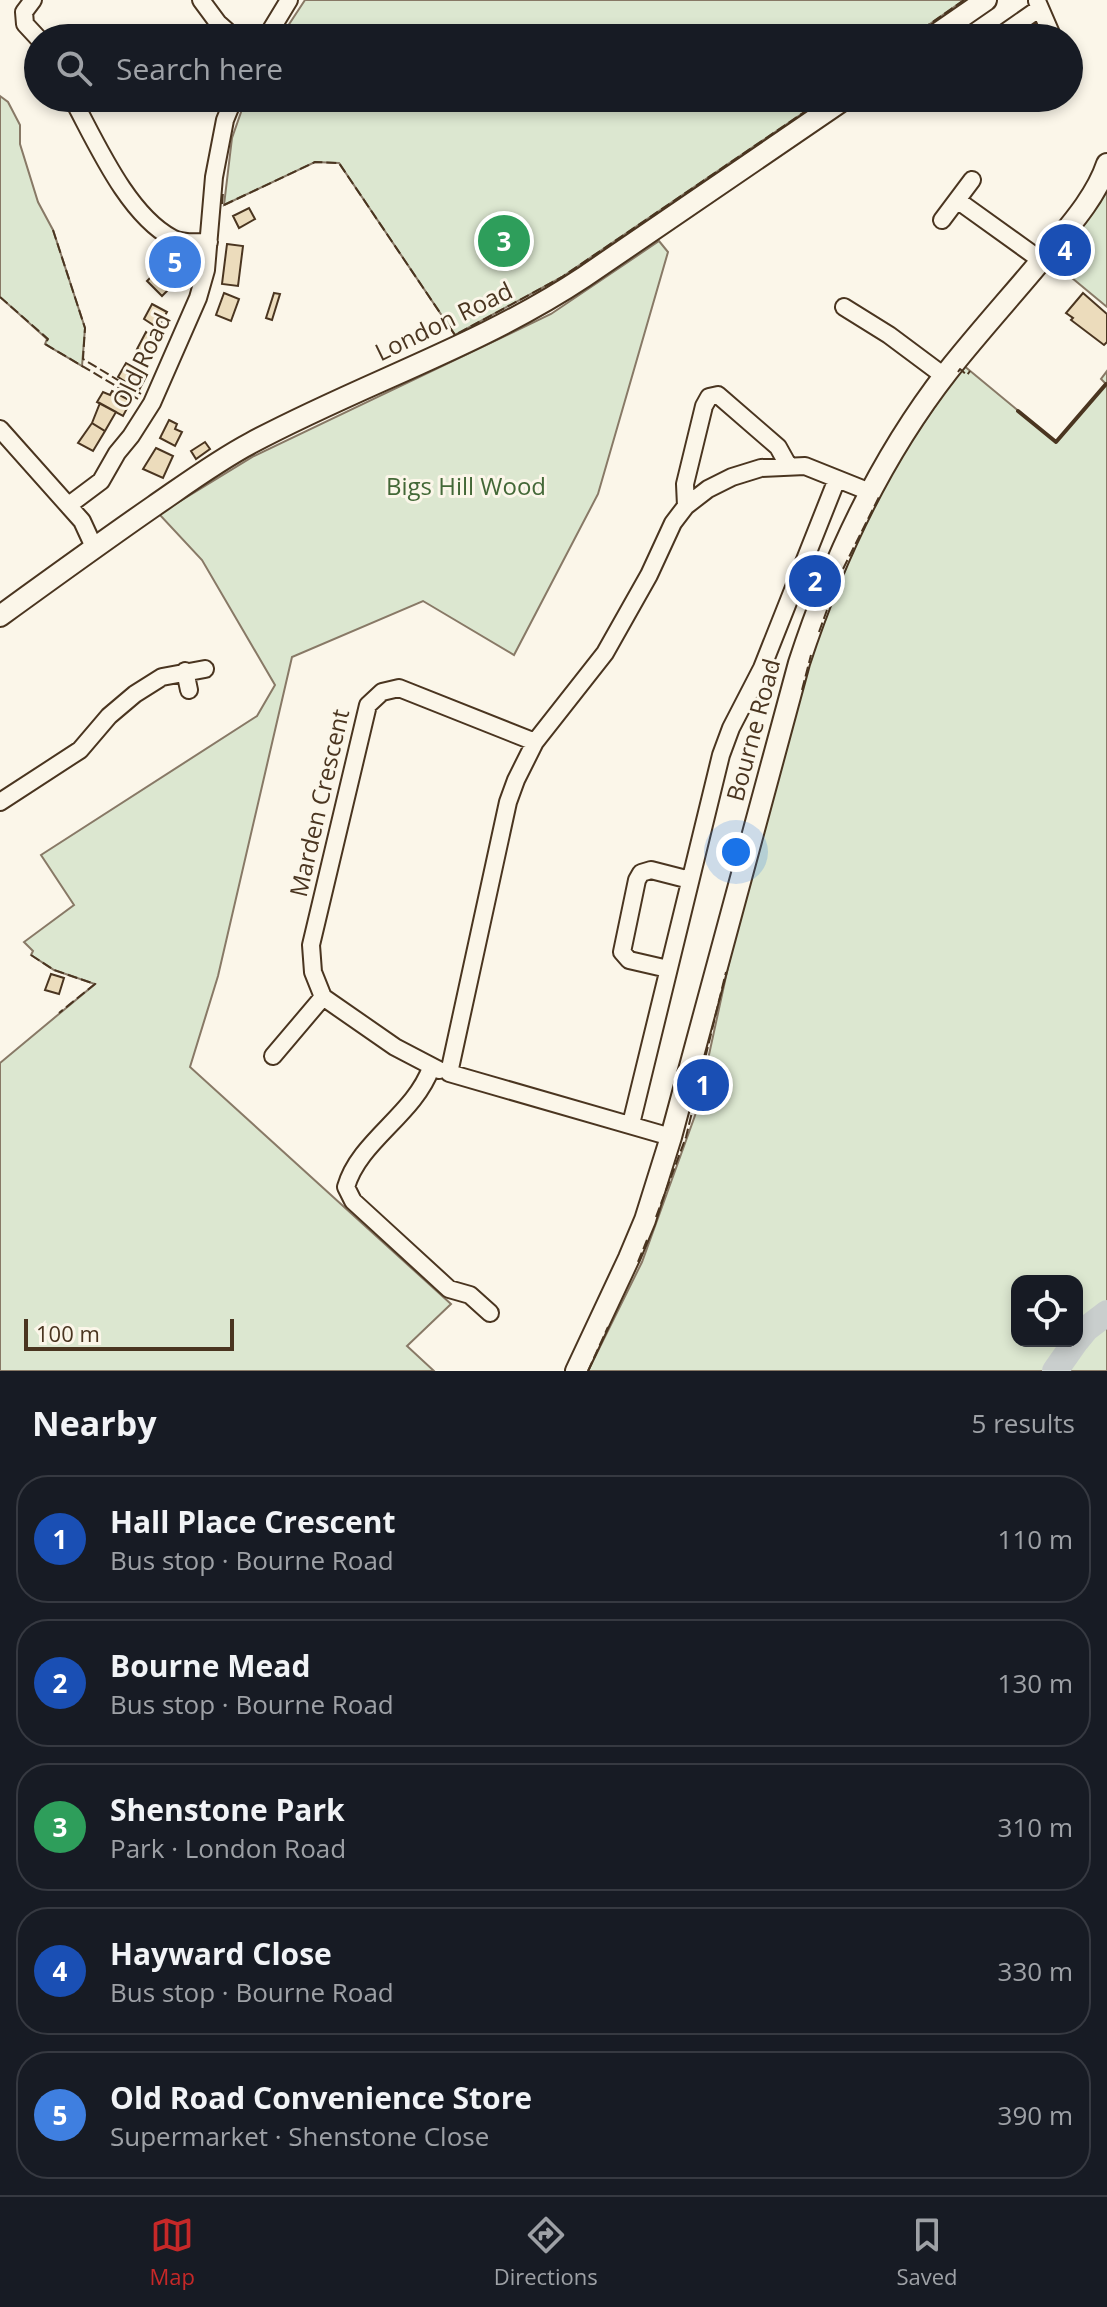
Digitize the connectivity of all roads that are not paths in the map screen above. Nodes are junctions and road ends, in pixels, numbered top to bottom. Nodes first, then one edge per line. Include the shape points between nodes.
1 (33, 0) edge
2 (201, 0) edge
3 (289, 0) edge
4 (986, 0) edge
5 (1038, 4) edge
6 (25, 24) edge
7 (219, 24) edge
8 (274, 24) edge
9 (951, 24) edge
10 (1014, 24) edge
11 (1047, 24) edge
12 (80, 112) edge
13 (228, 112) edge
14 (826, 112) edge
15 (1107, 164) edge
16 (972, 180) dead end
17 (957, 200) junction
18 (942, 220) dead end
19 (209, 242) junction
20 (1042, 261) junction
21 (844, 307) dead end
22 (944, 376) junction
23 (0, 429) edge
24 (788, 465) junction
25 (837, 479) junction
26 (870, 492) junction
27 (69, 505) junction
28 (686, 506) junction
29 (94, 547) junction
30 (0, 616) edge
31 (205, 669) dead end
32 (185, 671) junction
33 (189, 690) dead end
34 (535, 742) junction
35 (0, 802) edge
36 (690, 880) junction
37 (668, 969) junction
38 (323, 997) junction
39 (273, 1056) dead end
40 (431, 1068) junction
41 (449, 1073) junction
42 (631, 1124) junction
43 (671, 1137) junction
44 (490, 1313) dead end
45 (576, 1371) edge

1 - 6 street via 24,12
2 - 7 street
3 - 8 street
4 - 9 main road
5 - 10 street
5 - 11 street
12 - 19 street via 126,194 144,215 172,238
13 - 19 street, Old Road via 214,177
14 - 29 main road, London Road via 542,303 249,444
15 - 20 main road, Bourne Road via 1079,215
16 - 17 street
17 - 18 street
17 - 20 street
19 - 27 street, Old Road via 198,298 152,403 131,436
20 - 22 main road, Bourne Road
21 - 22 street
22 - 26 main road, Bourne Road
23 - 27 street
24 - 25 street
24 - 28 street via 732,477
24 - 28 street via 778,447 718,395 709,397 685,484
25 - 26 street
25 - 36 street via 762,668 721,755
26 - 43 main road, Bourne Road via 813,618 799,663
27 - 29 street
28 - 34 street via 605,653
29 - 30 main road, London Road
31 - 32 street
32 - 33 street
32 - 35 street via 162,677 135,694 80,750
34 - 38 street, Marden Crescent via 399,688 382,692 368,705 311,945 313,972
34 - 41 street via 508,802
36 - 37 street
36 - 37 street via 651,870 637,880 622,952 629,960
37 - 42 street
38 - 39 street
38 - 40 street
40 - 41 street
40 - 44 street via 424,1087 351,1169 346,1187 353,1201 449,1289 470,1295
41 - 42 street
42 - 43 street
43 - 45 main road, Bourne Road via 645,1220

